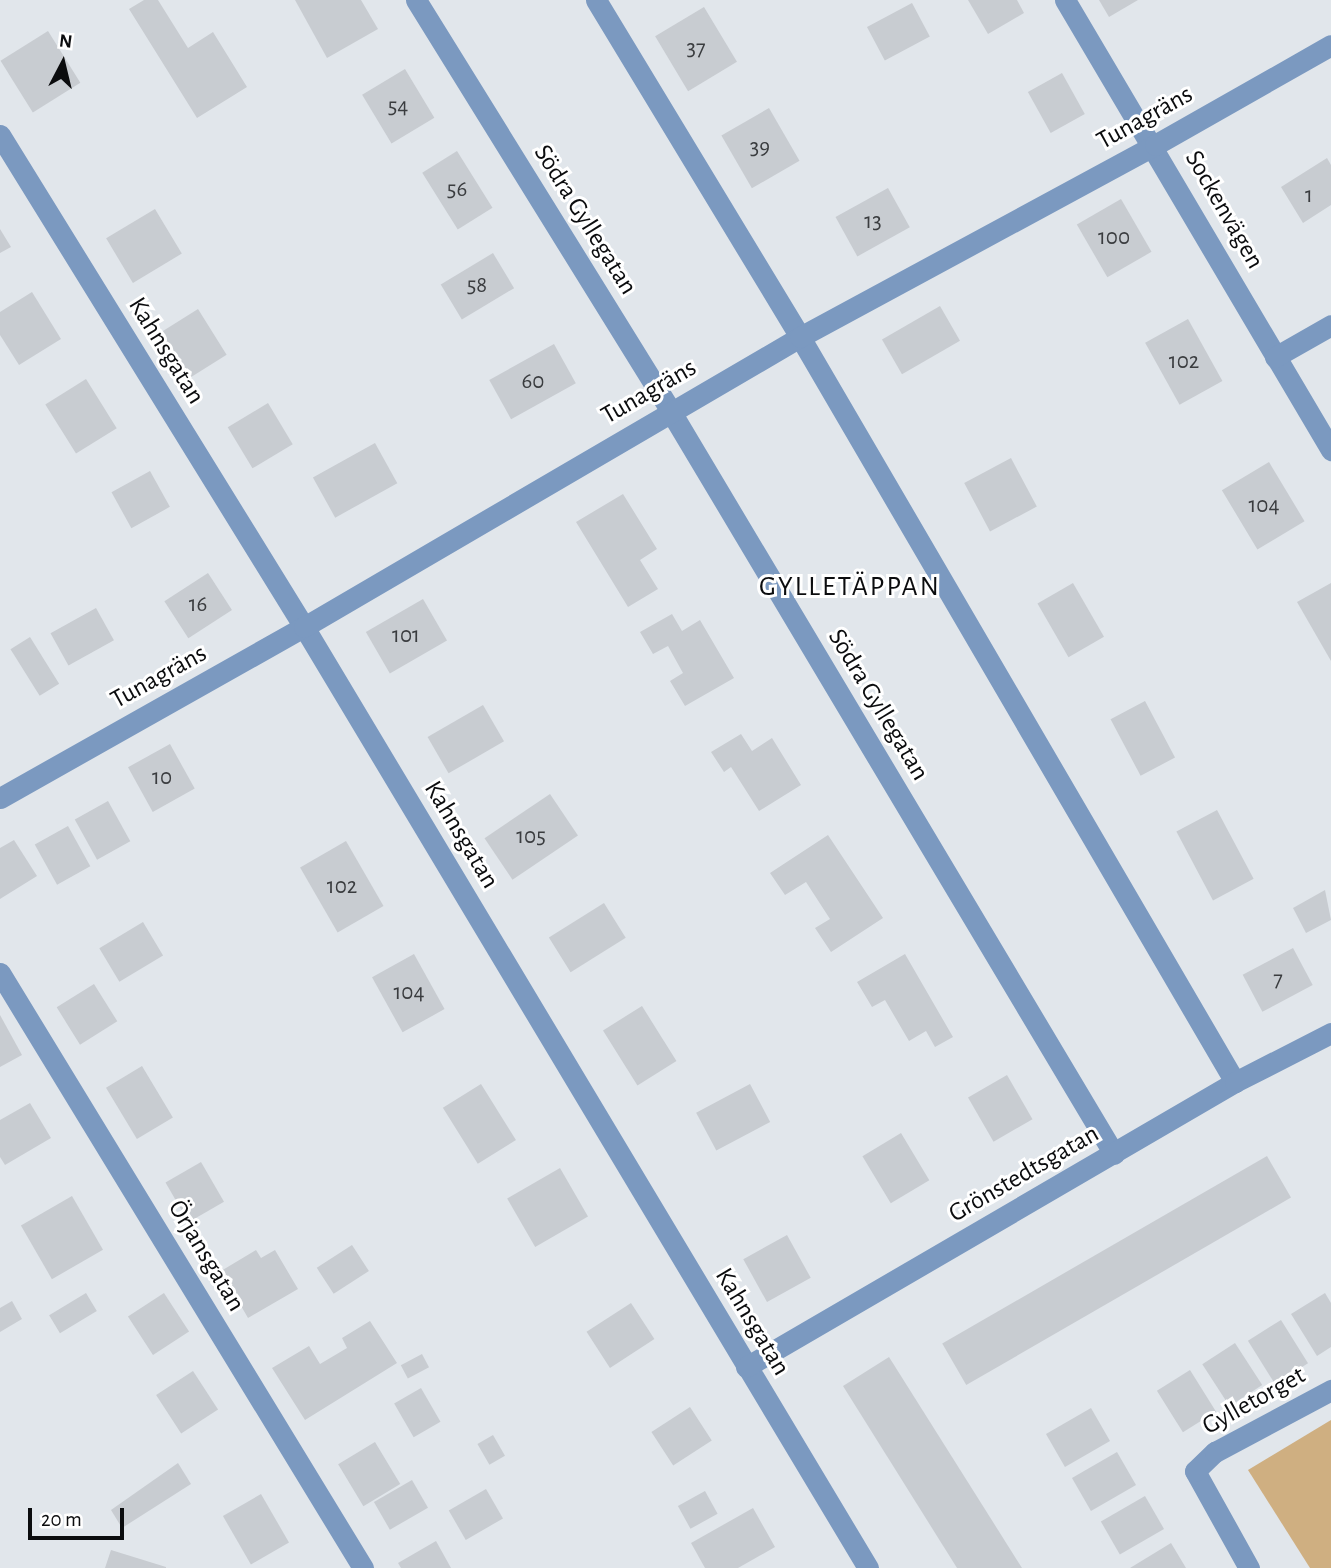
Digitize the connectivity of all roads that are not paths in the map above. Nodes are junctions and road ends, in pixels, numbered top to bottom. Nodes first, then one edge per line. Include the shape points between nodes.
1 (416, 0) edge
2 (596, 0) edge
3 (1065, 0) edge
4 (1331, 45) edge
5 (0, 135) edge
6 (1155, 145) junction
7 (1331, 324) edge
8 (800, 337) junction
9 (1275, 357) junction
10 (671, 412) junction
11 (1331, 450) edge
12 (304, 627) junction
13 (0, 798) edge
14 (0, 973) edge
15 (1331, 1033) edge
16 (1235, 1082) junction
17 (1114, 1154) junction
18 (747, 1367) junction
19 (1331, 1390) edge
20 (363, 1568) edge
21 (869, 1568) edge
22 (1250, 1568) edge

1 - 10 street, Södra Gyllegatan
2 - 8 street
3 - 6 street, Sockenvägen
4 - 6 street, Tunagräns
5 - 12 street, Kahnsgatan
6 - 8 street, Tunagräns
6 - 9 street, Sockenvägen
7 - 9 street
8 - 10 street, Tunagräns
8 - 16 street
9 - 11 street, Sockenvägen
10 - 12 street, Tunagräns
10 - 17 street, Södra Gyllegatan
12 - 13 street, Tunagräns
12 - 18 street, Kahnsgatan
14 - 20 street, Örjansgatan
15 - 16 street, Grönstedtsgatan
16 - 17 street, Grönstedtsgatan
17 - 18 street, Grönstedtsgatan
18 - 21 street, Kahnsgatan
19 - 22 street, Gylletorget via 1215,1452 1195,1471

